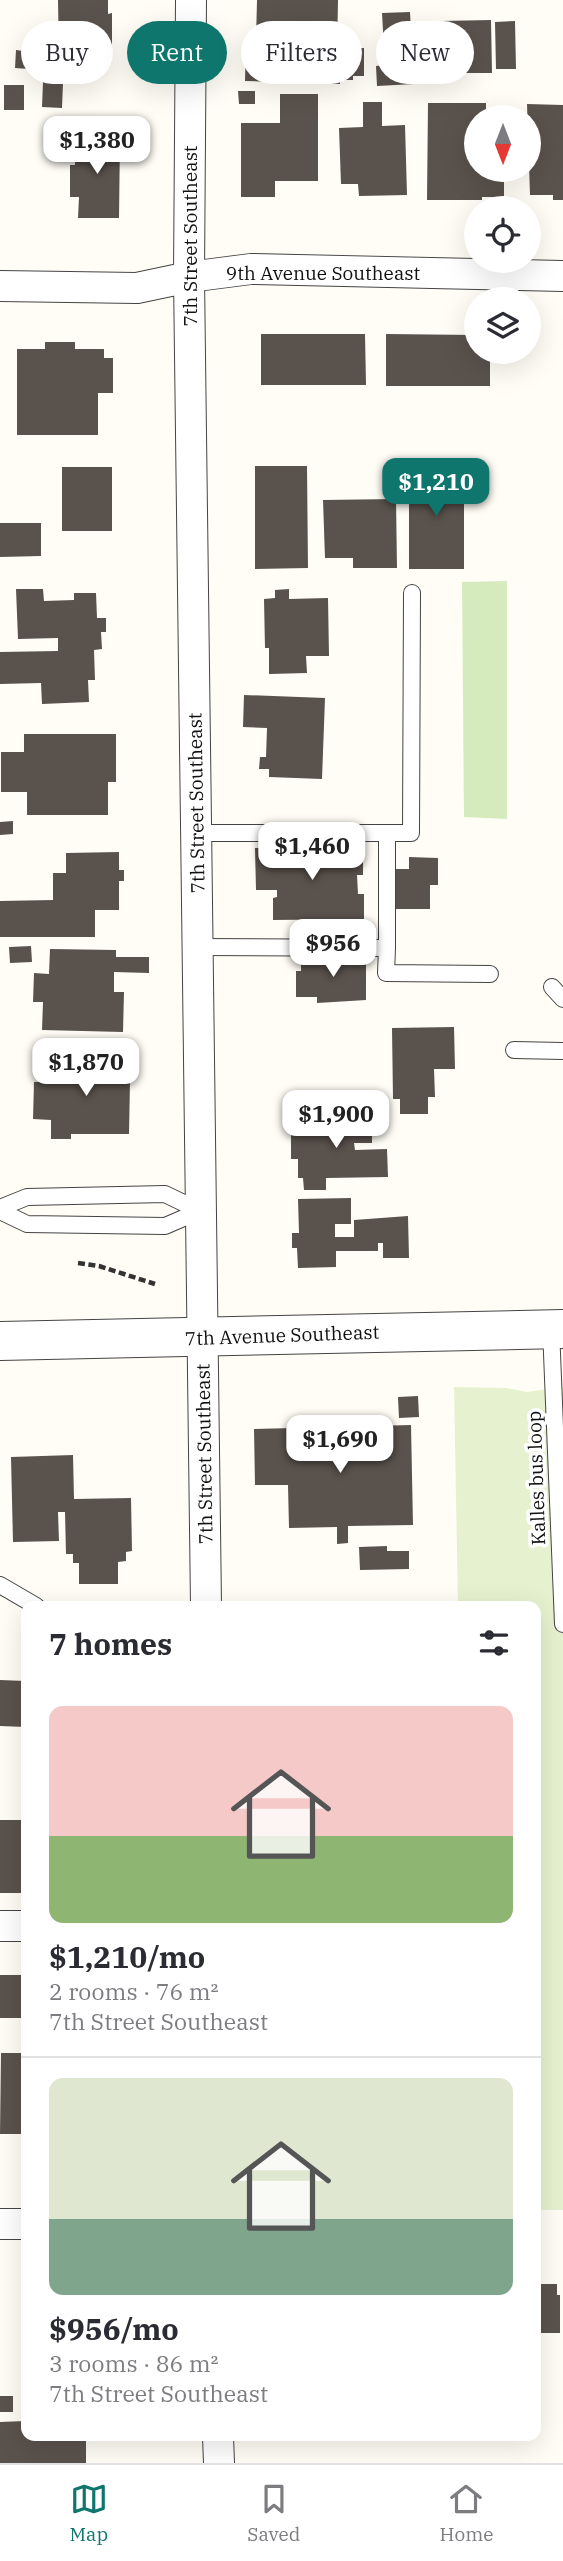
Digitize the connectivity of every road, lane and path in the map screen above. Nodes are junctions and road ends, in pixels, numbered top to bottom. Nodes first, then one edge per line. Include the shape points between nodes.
1 (191, 0) edge
2 (563, 276) edge
3 (188, 277) junction
4 (0, 286) edge
5 (412, 593) dead end
6 (196, 833) junction
7 (387, 833) junction
8 (198, 947) junction
9 (387, 948) junction
10 (490, 974) dead end
11 (514, 1050) dead end
12 (563, 1051) edge
13 (0, 1209) edge
14 (200, 1211) junction
15 (78, 1264) dead end
16 (155, 1283) dead end
17 (557, 1329) edge
18 (203, 1338) junction
19 (0, 1341) edge
20 (0, 1586) edge
21 (27, 1601) edge
22 (206, 1601) edge
23 (563, 1624) edge
24 (0, 1926) edge
25 (21, 1926) edge
26 (0, 2224) edge
27 (21, 2224) edge
28 (218, 2441) edge
29 (219, 2463) edge

1 - 3 street, 7th Street Southeast
2 - 3 street, 9th Avenue Southeast via 251,270
3 - 4 street, 9th Avenue Southeast via 137,288
3 - 6 street, 7th Street Southeast
5 - 7 lane via 411,833
6 - 7 lane
6 - 8 street, 7th Street Southeast
7 - 9 lane
8 - 9 lane
8 - 14 street, 7th Street Southeast
9 - 10 lane via 386,973
11 - 12 lane
13 - 14 lane via 27,1197 165,1194
13 - 14 lane via 27,1224 165,1226
14 - 18 street, 7th Street Southeast
15 - 16 path
17 - 18 street, 7th Avenue Southeast
17 - 23 lane, Kalles bus loop
18 - 19 street, 7th Avenue Southeast
18 - 22 street, 7th Street Southeast
20 - 21 lane
24 - 25 street
26 - 27 street
28 - 29 street

